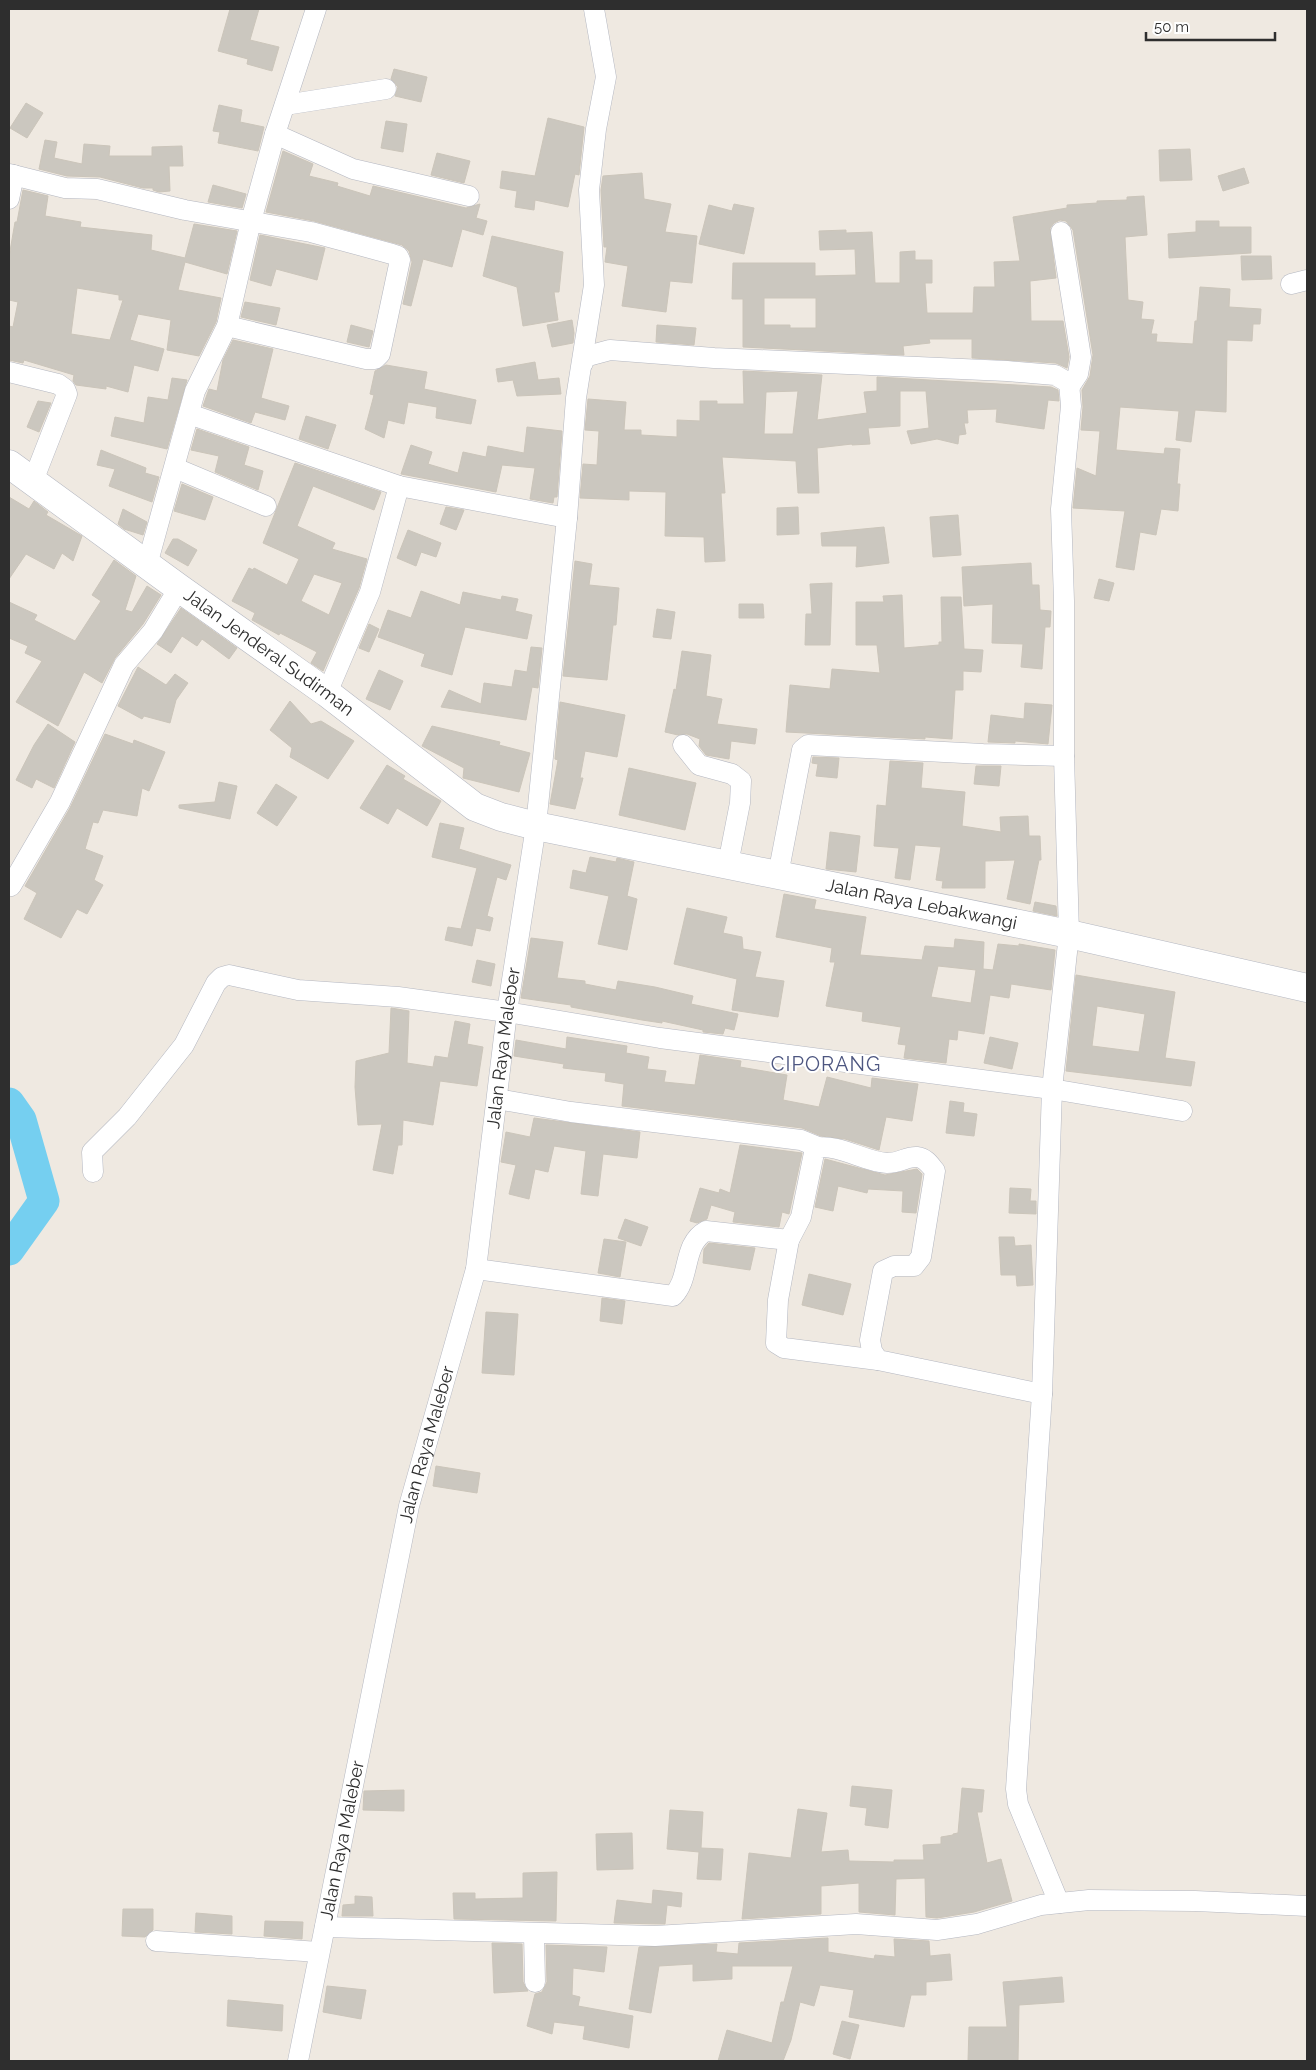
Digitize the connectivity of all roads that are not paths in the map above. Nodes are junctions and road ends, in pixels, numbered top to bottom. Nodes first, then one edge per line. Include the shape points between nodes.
1 (316, 9) edge
2 (594, 9) edge
3 (386, 89) dead end
4 (285, 105) junction
5 (275, 134) junction
6 (12, 175) edge
7 (469, 196) dead end
8 (9, 198) edge
9 (251, 221) junction
10 (1061, 232) dead end
11 (227, 326) junction
12 (583, 363) junction
13 (9, 372) edge
14 (1070, 386) junction
15 (189, 414) junction
16 (9, 464) edge
17 (175, 468) junction
18 (33, 481) junction
19 (399, 486) junction
20 (266, 506) dead end
21 (567, 518) junction
22 (147, 565) junction
23 (178, 588) junction
24 (327, 693) junction
25 (683, 745) dead end
26 (1064, 756) junction
27 (536, 826) junction
28 (728, 864) junction
29 (778, 875) junction
30 (12, 886) dead end
31 (1069, 934) junction
32 (1307, 988) edge
33 (507, 1012) junction
34 (1052, 1089) junction
35 (497, 1099) junction
36 (1182, 1111) dead end
37 (818, 1147) junction
38 (93, 1172) dead end
39 (789, 1240) junction
40 (476, 1269) junction
41 (878, 1360) junction
42 (1042, 1394) junction
43 (1059, 1903) junction
44 (1307, 1906) edge
45 (325, 1927) junction
46 (534, 1934) junction
47 (156, 1941) dead end
48 (319, 1952) junction
49 (535, 1982) dead end
50 (298, 2061) edge

1 - 4 street
2 - 12 street, Jalan Raya Maleber via 606,77 589,190 594,285
3 - 4 street
4 - 5 street
5 - 7 street via 353,169
5 - 9 street
6 - 8 street
6 - 9 street via 65,188 97,189 185,210
9 - 11 street
9 - 11 street via 311,232 398,256 400,260 380,354 375,359 366,359
10 - 14 street via 1081,357 1078,374
11 - 15 street via 195,391
12 - 14 street via 584,357 610,350 1055,375
12 - 21 street, Jalan Raya Maleber via 576,398
13 - 18 street via 58,384 66,389
14 - 26 street via 1061,508
15 - 17 street
15 - 19 street
16 - 18 main road, Jalan Jenderal Sudirman
17 - 20 street
17 - 22 street
18 - 22 main road, Jalan Jenderal Sudirman
19 - 21 street
19 - 24 street via 370,592
21 - 27 street, Jalan Raya Maleber
22 - 23 main road, Jalan Jenderal Sudirman
23 - 24 main road, Jalan Jenderal Sudirman
23 - 30 street via 152,631 124,665 60,802
24 - 27 main road, Jalan Jenderal Sudirman via 475,807
25 - 28 street via 699,764 732,774 741,782
26 - 29 street via 808,745 802,750
26 - 31 street
27 - 28 main road, Jalan Raya Lebakwangi
27 - 33 street, Jalan Raya Maleber
28 - 29 main road, Jalan Raya Lebakwangi
29 - 31 main road, Jalan Raya Lebakwangi
31 - 32 main road, Jalan Raya Lebakwangi
31 - 34 street
33 - 34 street via 660,1038
33 - 35 street, Jalan Raya Maleber
33 - 38 street via 398,997 298,990 229,975 222,977 184,1045 126,1117 92,1152
34 - 36 street
34 - 42 street
35 - 37 street via 571,1112 801,1140
35 - 40 street, Jalan Raya Maleber
37 - 39 street via 815,1148 801,1217
37 - 41 street via 885,1163 919,1157 935,1171 921,1257 914,1266 894,1266 883,1271 870,1340
39 - 40 street via 706,1231 692,1243 680,1286 673,1296
39 - 41 street via 778,1300 776,1343 792,1350
40 - 45 street, Jalan Raya Maleber via 409,1506
41 - 42 street
42 - 43 street via 1017,1796
43 - 44 street via 1089,1900 1195,1901
43 - 46 street via 1041,1905 977,1924 937,1930 856,1924 655,1936
45 - 46 street
45 - 48 street, Jalan Raya Maleber
46 - 49 street
47 - 48 street
48 - 50 street, Jalan Raya Maleber

